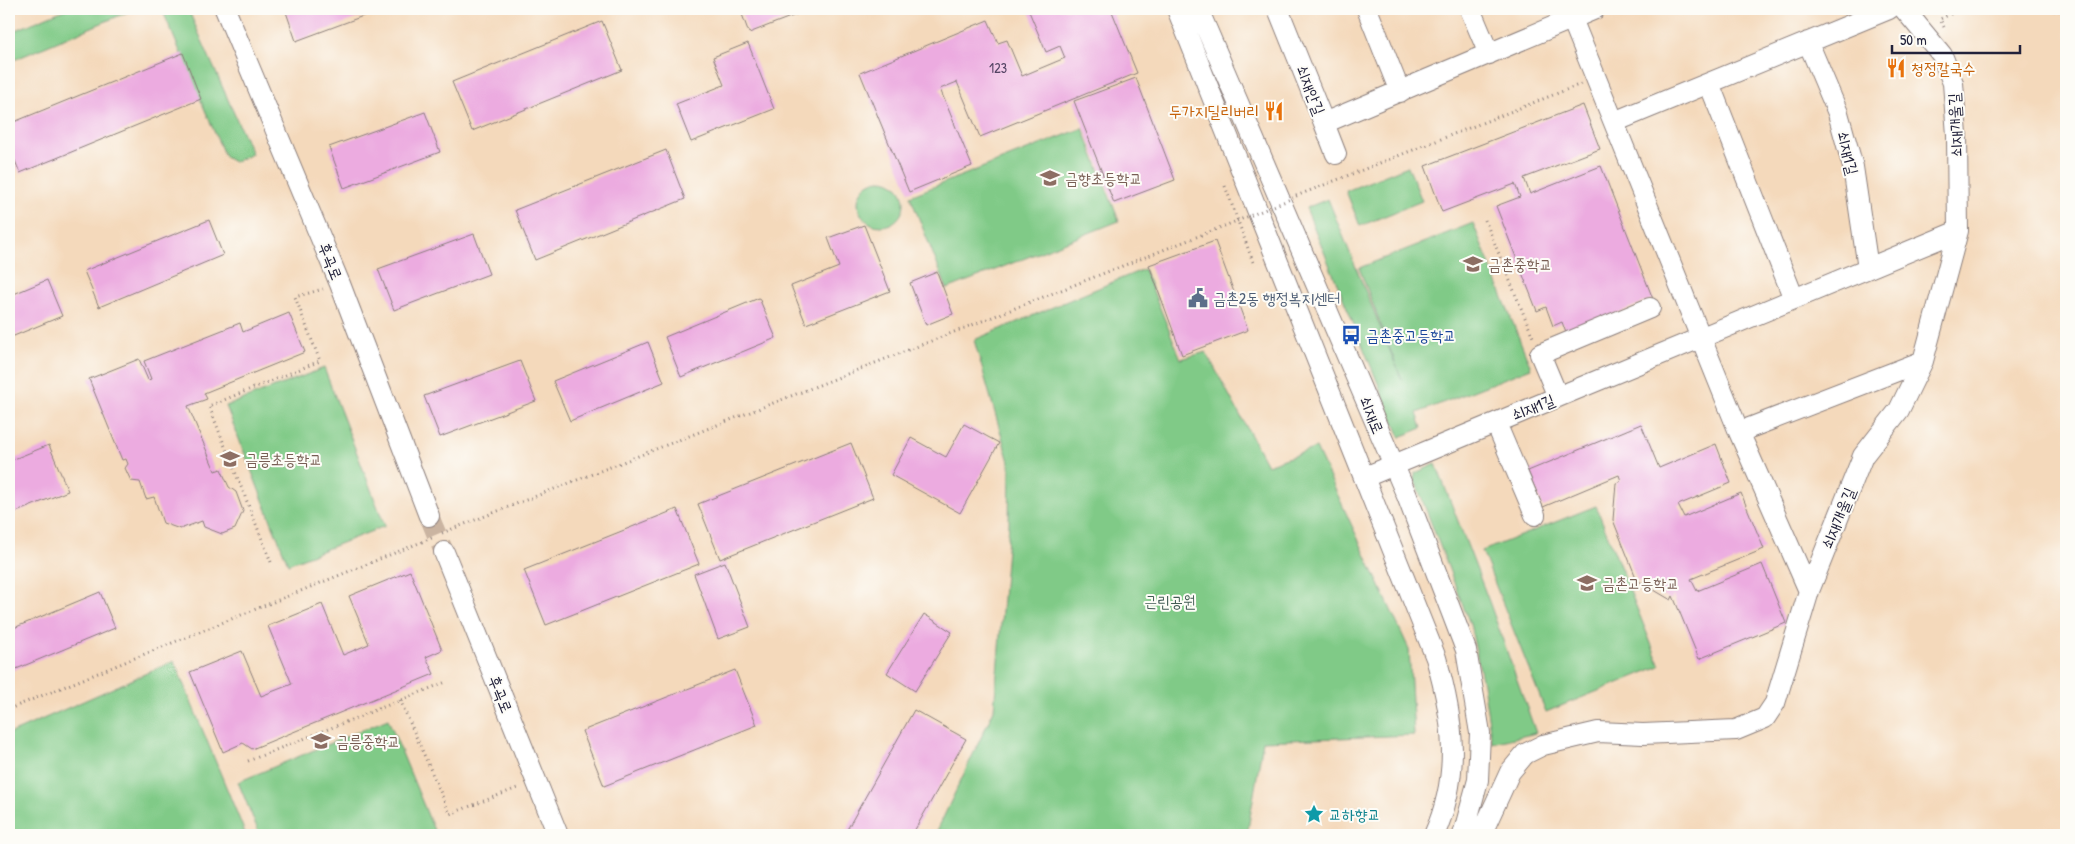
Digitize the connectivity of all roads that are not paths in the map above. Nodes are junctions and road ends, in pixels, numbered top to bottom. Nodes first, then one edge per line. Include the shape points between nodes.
1 (225, 9) edge
2 (1177, 9) edge
3 (1198, 9) edge
4 (1278, 9) edge
5 (1367, 9) edge
6 (1470, 9) edge
7 (1595, 9) edge
8 (1890, 9) edge
9 (1904, 9) edge
10 (1570, 13) edge
11 (1808, 42) junction
12 (1490, 54) junction
13 (1710, 83) junction
14 (1400, 92) junction
15 (1614, 122) junction
16 (1324, 123) junction
17 (1336, 154) dead end
18 (1958, 231) junction
19 (1868, 268) junction
20 (1794, 299) junction
21 (1650, 308) dead end
22 (1700, 338) junction
23 (1923, 360) junction
24 (1558, 397) junction
25 (1496, 422) junction
26 (1739, 432) junction
27 (1394, 465) junction
28 (1365, 477) junction
29 (1535, 515) dead end
30 (429, 516) tunnel mouth
31 (444, 552) tunnel mouth
32 (1809, 591) junction
33 (558, 835) edge
34 (1434, 835) edge
35 (1463, 835) edge
36 (1482, 835) edge

1 - 30 street, 후곡로 via 340,284
2 - 28 street
3 - 27 street, 쇠재로
4 - 16 street, 쇠재안길
5 - 14 street
6 - 12 street
7 - 10 street, 쇠재안길
8 - 11 street
9 - 18 street, 쇠재개울길 via 1942,54 1953,83
10 - 12 street, 쇠재안길
10 - 15 street
11 - 13 street
11 - 19 street, 쇠재1길 via 1838,113 1853,167
12 - 14 street, 쇠재안길
13 - 15 street
13 - 20 street
14 - 16 street, 쇠재안길
15 - 22 street
16 - 17 street
18 - 19 street, 쇠재1길
18 - 23 street, 쇠재개울길
19 - 20 street, 쇠재1길
20 - 22 street, 쇠재1길
21 - 24 street via 1540,354
22 - 24 street, 쇠재1길
22 - 26 street
23 - 26 street
23 - 32 street, 쇠재개울길 via 1899,410 1863,456
24 - 25 street, 쇠재1길
25 - 27 street, 쇠재1길
25 - 29 street
26 - 32 street
27 - 28 street, 쇠재1길
27 - 35 street, 쇠재로 via 1466,650 1473,686 1480,733 1478,780
28 - 34 street via 1436,658 1446,692 1453,733 1452,776
31 - 33 street, 후곡로
32 - 36 street, 쇠재개울길 via 1776,704 1764,718 1736,730 1643,734 1598,732 1543,745 1525,754 1510,772

